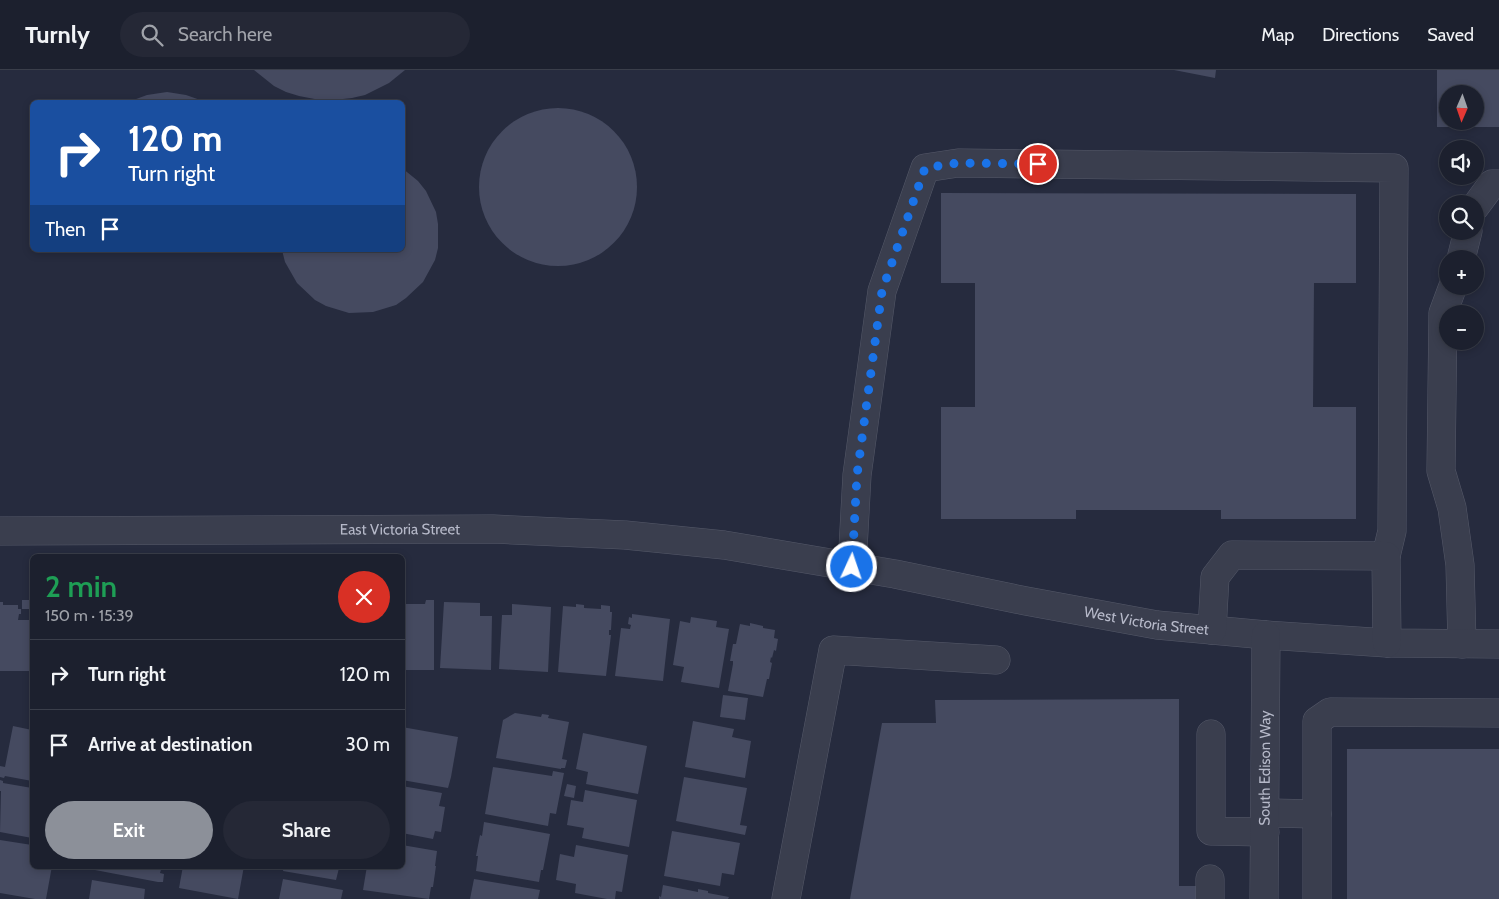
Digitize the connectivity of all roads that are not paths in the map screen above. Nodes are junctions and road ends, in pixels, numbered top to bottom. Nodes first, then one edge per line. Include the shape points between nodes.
1 (1499, 184) edge
2 (1484, 195) edge
3 (1450, 295) edge
4 (0, 531) edge
5 (1386, 556) junction
6 (798, 558) joint
7 (852, 567) junction
8 (1212, 630) junction
9 (1266, 635) junction
10 (1387, 643) junction
11 (1462, 644) junction
12 (1499, 644) edge
13 (996, 660) dead end
14 (1499, 713) edge
15 (1211, 734) dead end
16 (1317, 814) junction
17 (1265, 823) junction
18 (786, 899) edge
19 (1264, 899) edge
20 (1317, 899) edge

1 - 2 street via 1492,184
3 - 11 street via 1443,313 1441,471 1452,508 1460,565
4 - 6 street, East Victoria Street via 494,529 625,535
5 - 7 street via 1392,531 1394,168 958,163 925,168 882,291 857,475
5 - 8 street via 1232,555 1215,577
5 - 10 street
6 - 7 street, West Victoria Street
7 - 8 street, West Victoria Street via 1157,625
8 - 9 street, West Victoria Street
9 - 10 street, West Victoria Street
9 - 17 street, South Edison Way
10 - 11 street, West Victoria Street
11 - 12 street, West Victoria Street
13 - 18 street via 833,650
14 - 16 street via 1330,712 1317,721
15 - 17 street via 1210,831
16 - 17 street
16 - 20 street
17 - 19 street, South Edison Way

